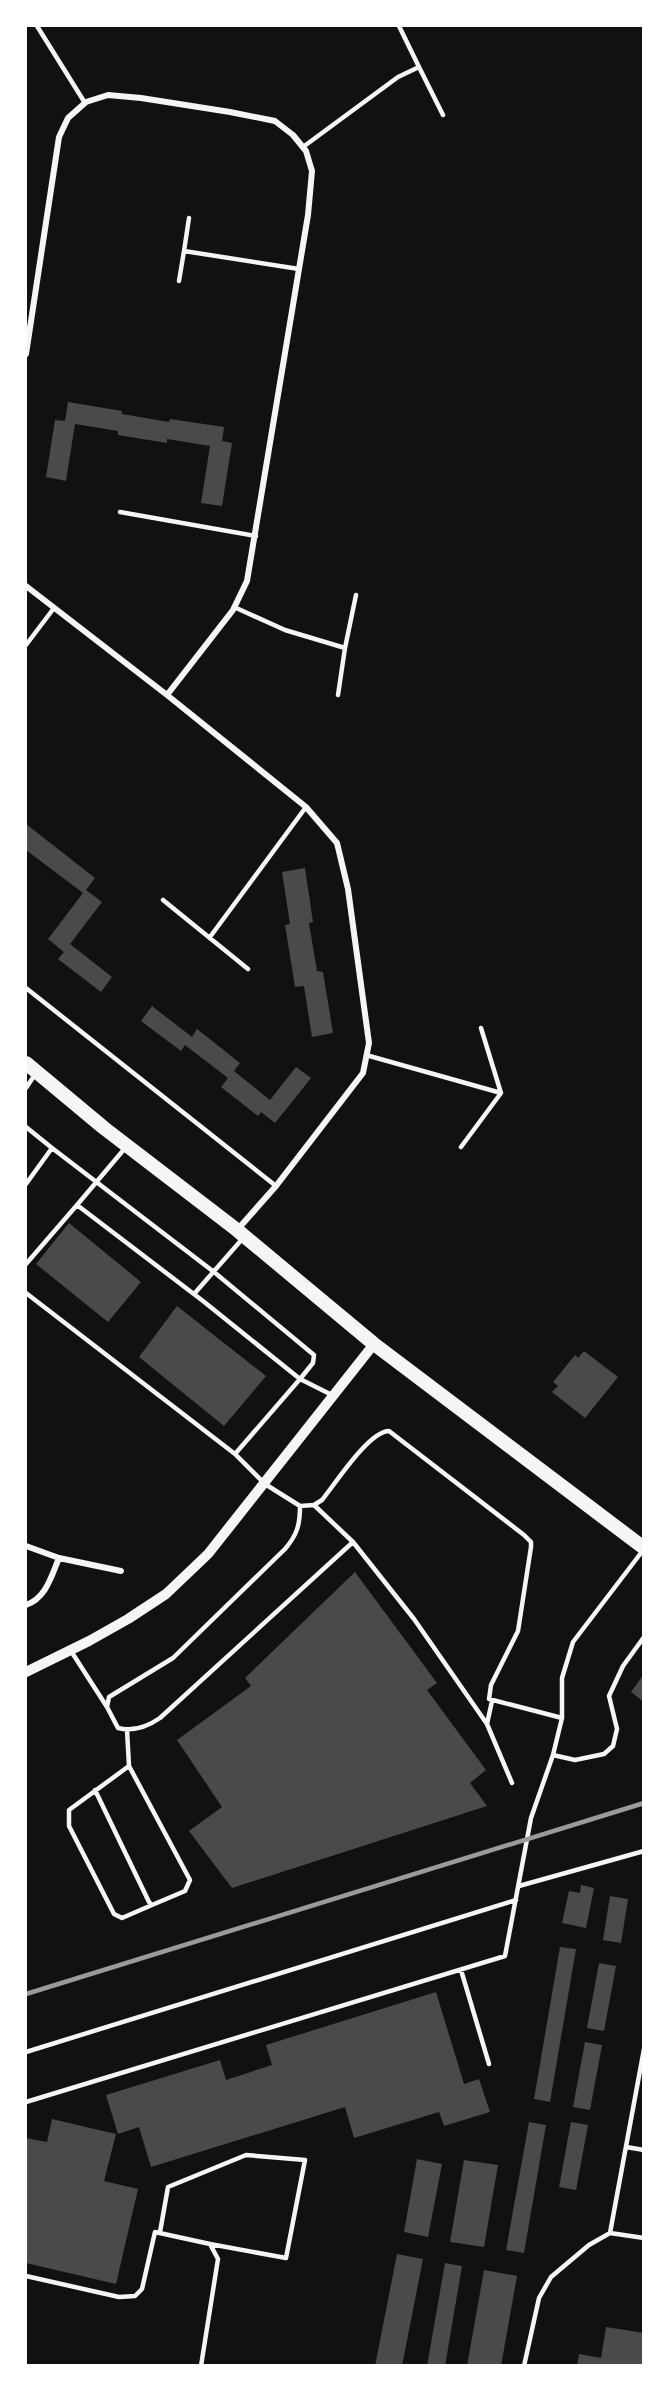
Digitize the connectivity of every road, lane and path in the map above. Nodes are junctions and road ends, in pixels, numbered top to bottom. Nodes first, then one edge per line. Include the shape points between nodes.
1 (37, 26) edge
2 (399, 26) edge
3 (419, 67) junction
4 (85, 103) junction
5 (444, 115) dead end
6 (303, 147) junction
7 (189, 218) dead end
8 (184, 250) junction
9 (299, 269) junction
10 (179, 282) dead end
11 (26, 354) edge
12 (120, 512) dead end
13 (256, 536) junction
14 (26, 586) edge
15 (356, 595) dead end
16 (234, 607) junction
17 (54, 609) junction
18 (26, 645) edge
19 (345, 648) junction
20 (166, 695) junction
21 (338, 695) dead end
22 (306, 807) junction
23 (163, 900) dead end
24 (210, 937) junction
25 (248, 969) dead end
26 (26, 988) edge
27 (481, 1028) dead end
28 (366, 1055) junction
29 (31, 1067) edge
30 (26, 1088) edge
31 (501, 1094) junction
32 (26, 1127) edge
33 (128, 1146) junction
34 (461, 1147) dead end
35 (52, 1148) junction
36 (97, 1181) junction
37 (26, 1184) edge
38 (276, 1186) junction
39 (77, 1205) junction
40 (241, 1233) junction
41 (26, 1264) edge
42 (214, 1272) junction
43 (26, 1293) edge
44 (194, 1294) junction
45 (374, 1344) junction
46 (300, 1378) junction
47 (333, 1396) junction
48 (235, 1454) junction
49 (265, 1484) junction
50 (314, 1505) junction
51 (300, 1506) junction
52 (353, 1542) junction
53 (26, 1546) edge
54 (644, 1549) edge
55 (59, 1558) junction
56 (121, 1571) dead end
57 (26, 1605) edge
58 (644, 1637) edge
59 (71, 1651) junction
60 (26, 1672) edge
61 (492, 1701) junction
62 (107, 1707) junction
63 (562, 1718) junction
64 (487, 1724) junction
65 (126, 1730) junction
66 (553, 1755) junction
67 (129, 1766) junction
68 (512, 1783) dead end
69 (95, 1790) junction
70 (644, 1851) edge
71 (519, 1886) junction
72 (516, 1900) junction
73 (152, 1905) junction
74 (461, 1970) junction
75 (644, 2049) edge
76 (26, 2052) edge
77 (489, 2064) dead end
78 (26, 2102) edge
79 (626, 2147) junction
80 (644, 2150) edge
81 (160, 2232) junction
82 (610, 2233) junction
83 (644, 2238) edge
84 (210, 2244) junction
85 (26, 2276) edge
86 (201, 2366) edge
87 (524, 2366) edge

1 - 4 lane
2 - 3 lane
3 - 5 lane
3 - 6 lane via 398,77
4 - 6 street via 108,95 231,111 275,121
4 - 11 street via 68,118 59,137
6 - 9 street via 312,171
7 - 8 lane
8 - 9 lane
8 - 10 lane
9 - 13 street
12 - 13 lane
13 - 16 street via 247,581
14 - 17 street
15 - 19 lane
16 - 19 lane via 285,630
16 - 20 street
17 - 18 lane
17 - 20 street
19 - 21 lane
20 - 22 street
22 - 24 lane
22 - 28 street via 337,843 348,889 369,1043
23 - 24 lane
24 - 25 lane
26 - 38 lane
27 - 31 lane
28 - 31 lane
28 - 38 street via 363,1072
29 - 30 lane
29 - 33 main road
31 - 34 lane
32 - 35 lane
33 - 36 lane
33 - 40 main road
35 - 36 lane
35 - 37 lane
36 - 39 lane
36 - 42 lane
38 - 40 street
39 - 41 lane
39 - 44 lane
40 - 42 lane
40 - 45 main road
42 - 44 lane
42 - 46 lane via 314,1355 316,1359
43 - 48 lane
44 - 46 lane
45 - 47 street
45 - 54 main road
46 - 47 lane
46 - 48 lane
47 - 49 street
48 - 49 lane
49 - 51 lane
49 - 59 street via 208,1554 166,1594
50 - 51 lane
50 - 52 lane
50 - 61 lane via 377,1434 389,1431 531,1542 518,1631 490,1685 488,1695
51 - 62 lane via 299,1528 285,1549 173,1658 114,1693
52 - 64 lane via 414,1619
52 - 65 lane via 160,1718 150,1725
53 - 55 street
54 - 63 lane via 573,1642 562,1678
55 - 56 street
55 - 57 street via 44,1593
58 - 66 lane via 623,1666 609,1696 617,1729 613,1746 604,1754 575,1760
59 - 60 street
59 - 62 lane
61 - 63 lane
61 - 64 lane
62 - 65 lane via 118,1728
63 - 66 lane
64 - 68 lane
65 - 67 lane
66 - 71 lane via 531,1818
67 - 69 lane
67 - 73 lane via 190,1880 185,1890
69 - 73 lane
69 - 73 lane via 69,1810 69,1826 114,1914 122,1918
70 - 71 lane
71 - 72 lane
72 - 74 lane via 505,1956
72 - 76 lane
74 - 77 lane
74 - 78 lane
75 - 79 lane
79 - 80 lane
79 - 82 lane
81 - 84 lane
81 - 84 lane via 168,2187 246,2155 305,2160 286,2258
81 - 85 lane via 155,2232 142,2289 135,2296 118,2297
82 - 83 lane
82 - 87 lane via 551,2277 538,2298
84 - 86 lane via 218,2259

